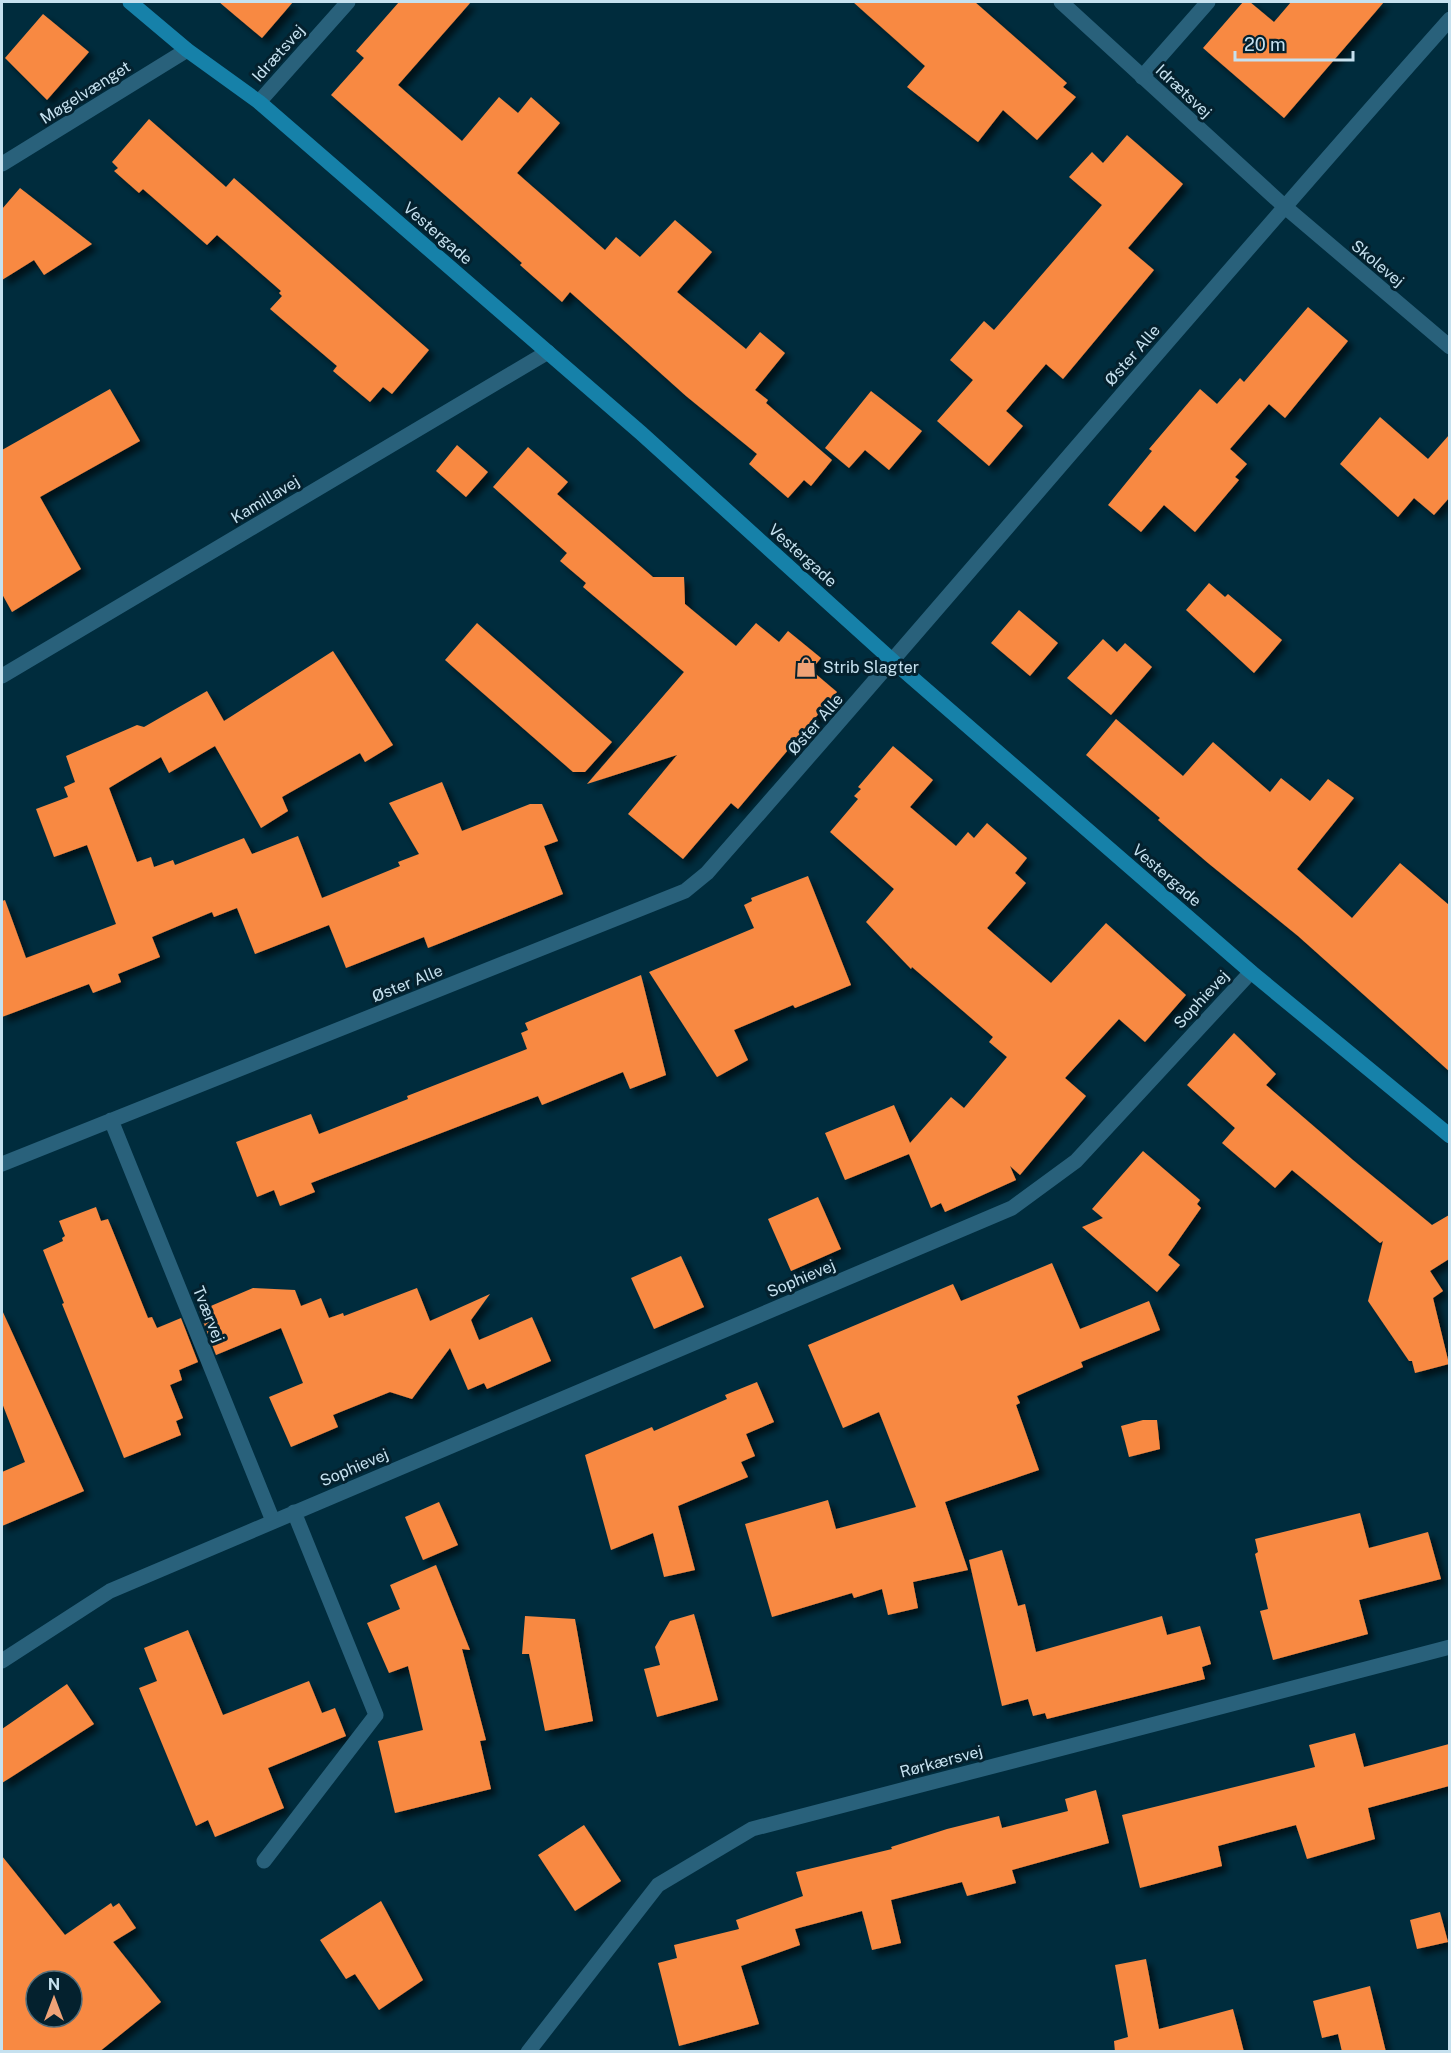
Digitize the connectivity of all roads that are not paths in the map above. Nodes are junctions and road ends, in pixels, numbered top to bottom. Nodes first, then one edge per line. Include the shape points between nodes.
1 (130, 2) edge
2 (348, 2) edge
3 (1061, 2) edge
4 (1208, 2) edge
5 (1449, 20) edge
6 (187, 50) junction
7 (1142, 77) junction
8 (259, 102) junction
9 (2, 164) edge
10 (1284, 206) junction
11 (1449, 347) edge
12 (548, 352) junction
13 (894, 662) junction
14 (2, 676) edge
15 (1251, 972) junction
16 (111, 1120) junction
17 (1449, 1136) edge
18 (2, 1164) edge
19 (294, 1512) junction
20 (273, 1521) junction
21 (1449, 1647) edge
22 (2, 1660) edge
23 (264, 1861) dead end
24 (528, 2052) edge

1 - 6 street, Vestergade
2 - 8 street, Idrætsvej
3 - 7 street, Idrætsvej
4 - 7 street
5 - 10 street, Øster Alle
6 - 8 street, Vestergade
6 - 9 street, Møgelvænget
7 - 10 street, Idrætsvej
8 - 12 street, Vestergade
10 - 11 street, Skolevej
10 - 13 street, Øster Alle
12 - 13 street, Vestergade
12 - 14 street, Kamillavej
13 - 15 street, Vestergade
13 - 16 street, Øster Alle via 707,873 685,891
15 - 17 street, Vestergade
15 - 19 street, Sophievej via 1076,1161 1012,1208
16 - 18 street, Øster Alle
16 - 20 street, Tværvej
19 - 20 street, Sophievej
19 - 23 street via 376,1715
20 - 22 street, Sophievej via 110,1591
21 - 24 street, Rørkærsvej via 752,1829 658,1885

